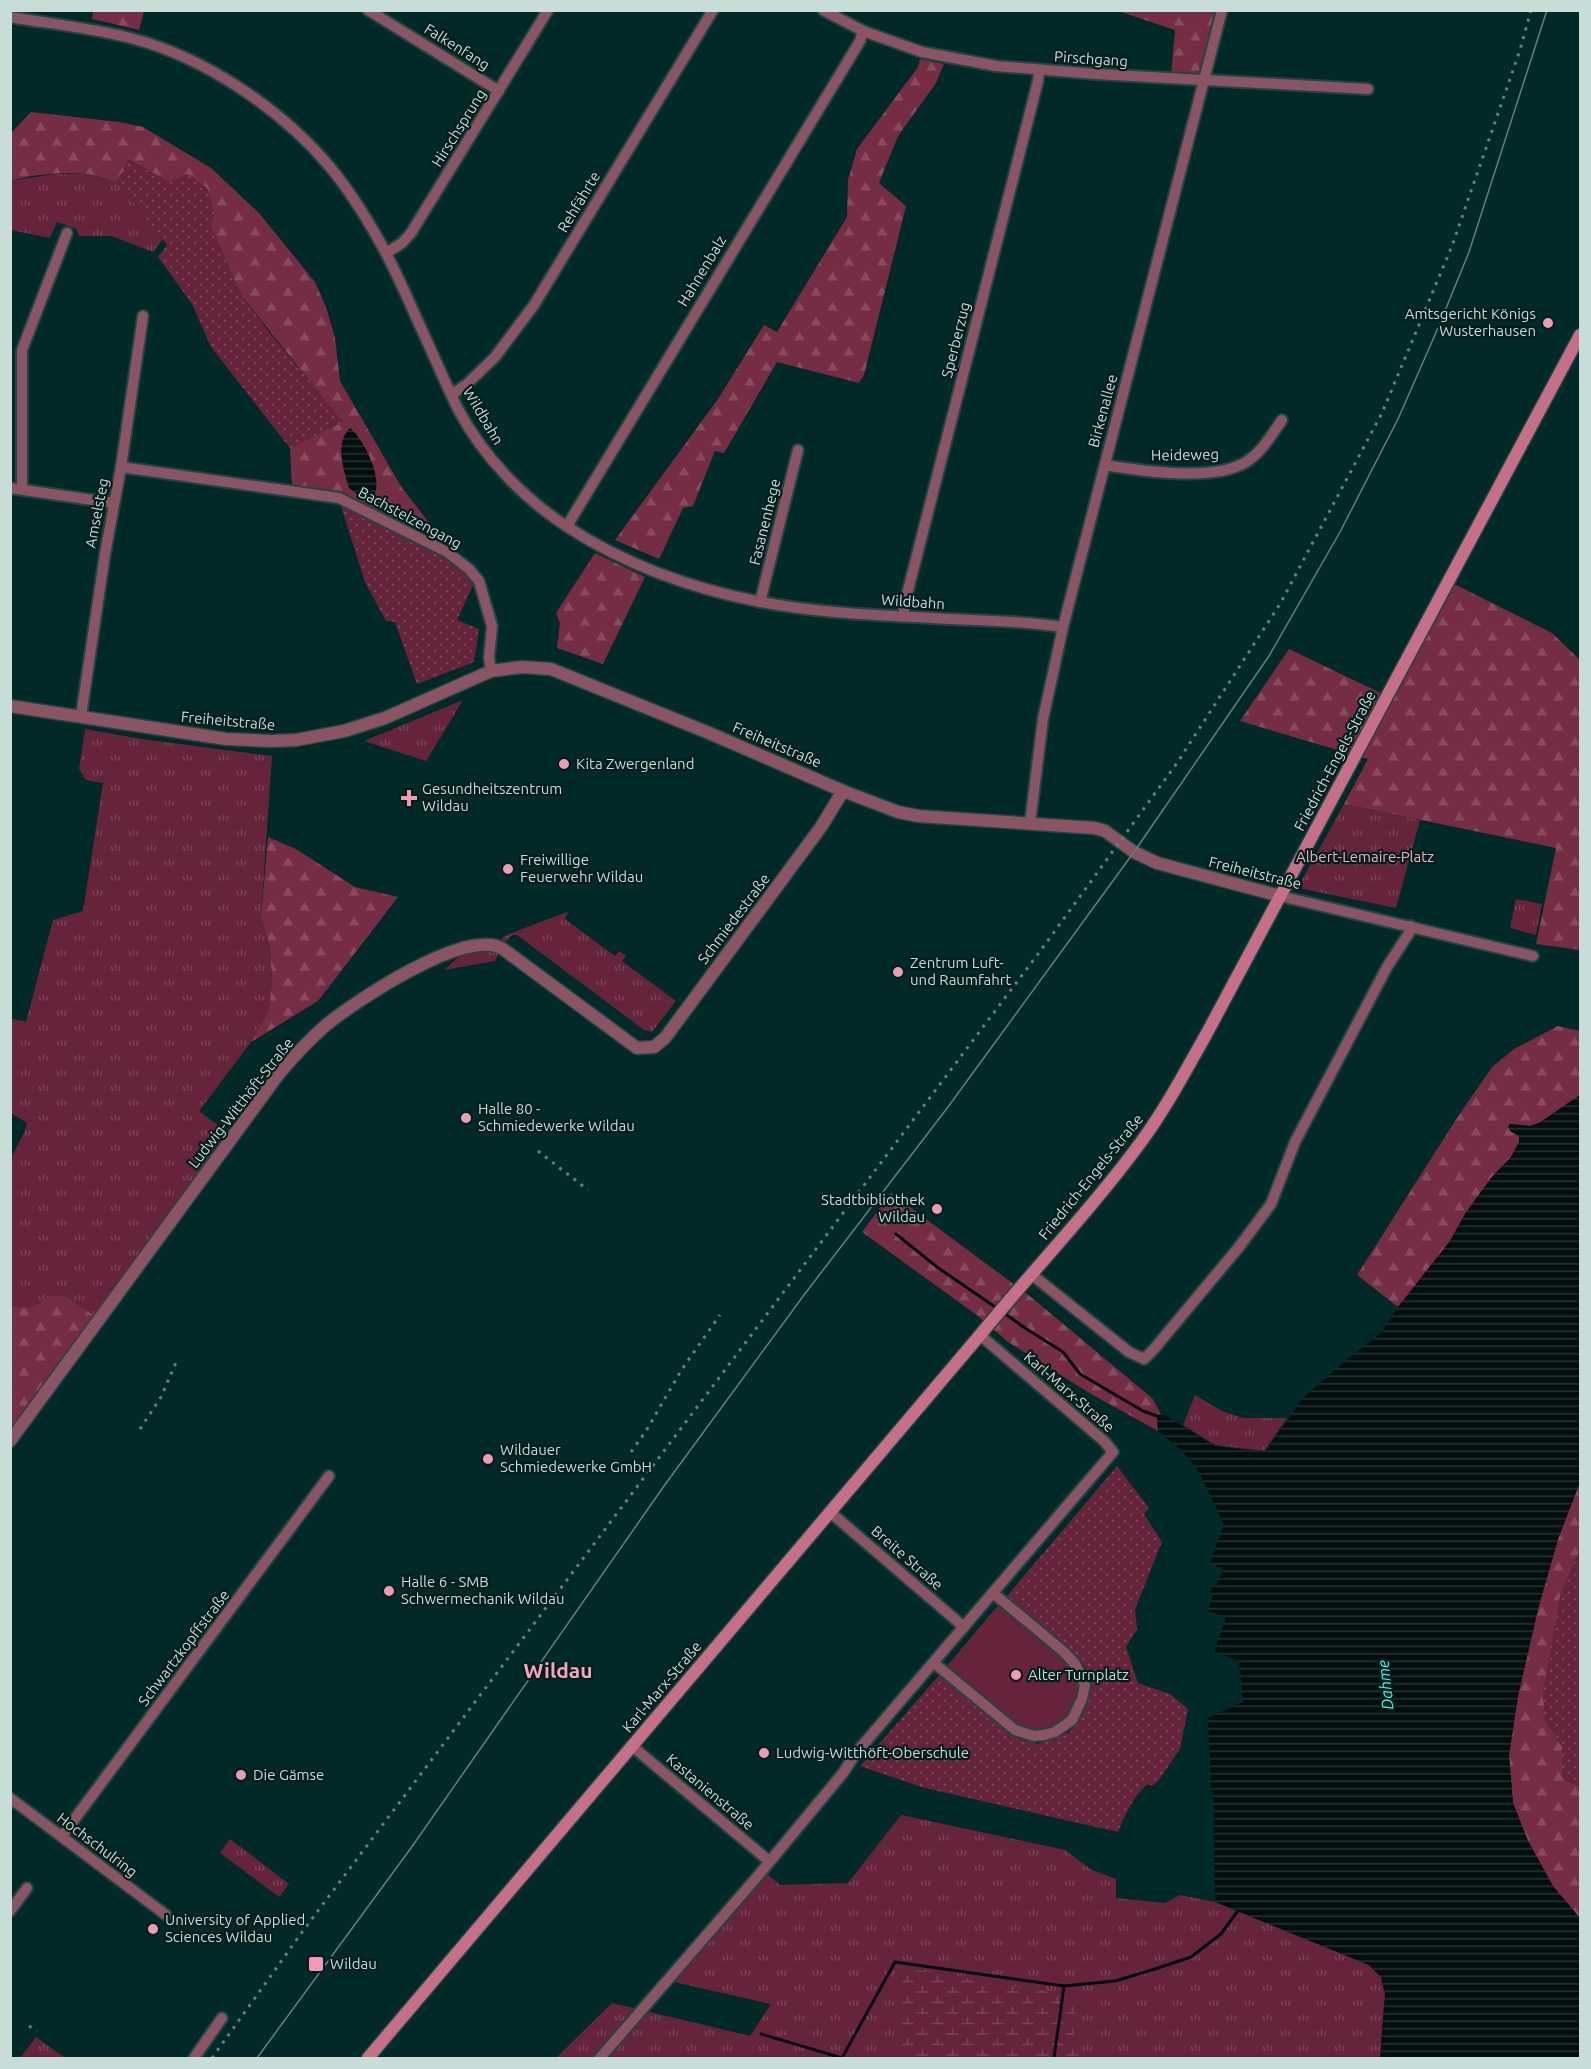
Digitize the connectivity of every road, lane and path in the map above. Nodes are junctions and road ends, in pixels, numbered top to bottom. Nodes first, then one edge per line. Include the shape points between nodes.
1 (368, 10) edge
2 (548, 10) edge
3 (713, 10) edge
4 (823, 10) edge
5 (1222, 10) edge
6 (380, 14) edge
7 (10, 17) edge
8 (864, 32) junction
9 (1039, 70) junction
10 (1203, 80) junction
11 (1368, 88) dead end
12 (499, 91) junction
13 (67, 233) dead end
14 (386, 253) junction
15 (143, 316) dead end
16 (1581, 335) edge
17 (452, 394) junction
18 (1282, 420) dead end
19 (798, 450) dead end
20 (1105, 465) junction
21 (121, 467) junction
22 (16, 489) edge
23 (114, 503) junction
24 (567, 526) junction
25 (760, 602) junction
26 (903, 616) junction
27 (1063, 627) junction
28 (491, 671) junction
29 (10, 706) edge
30 (81, 716) junction
31 (843, 790) junction
32 (1030, 823) junction
33 (1280, 896) junction
34 (1411, 926) junction
35 (1533, 956) dead end
36 (637, 1048) joint
37 (1031, 1274) junction
38 (984, 1331) junction
39 (10, 1441) edge
40 (329, 1476) dead end
41 (830, 1512) junction
42 (993, 1593) junction
43 (963, 1627) junction
44 (934, 1663) junction
45 (632, 1746) junction
46 (10, 1798) edge
47 (62, 1836) junction
48 (769, 1861) junction
49 (27, 1888) dead end
50 (10, 1911) edge
51 (166, 1915) dead end
52 (222, 2019) dead end
53 (194, 2058) edge
54 (368, 2058) edge
55 (600, 2058) edge

1 - 6 street, Falkenfang
2 - 12 street, Hirschsprung
3 - 17 street, Rehfährte via 534,305 495,357
4 - 8 street, Pirschgang
5 - 10 street, Birkenallee
6 - 12 street, Falkenfang
7 - 14 street, Wildbahn via 134,39 228,81 282,119 322,158 354,200
8 - 9 street, Pirschgang via 926,53
8 - 24 street, Hahnenbalz
9 - 10 street, Pirschgang
9 - 26 street, Sperberzug
10 - 11 street, Pirschgang
10 - 20 street, Birkenallee
12 - 14 street, Hirschsprung via 411,233
13 - 22 street via 22,350
14 - 17 street, Wildbahn
15 - 21 street, Amselsteg
16 - 33 main road, Friedrich-Engels-Straße
17 - 24 street, Wildbahn via 481,445 505,474
18 - 20 street, Heideweg via 1255,455 1217,472 1144,471
19 - 25 street, Fasanenhege
20 - 27 street, Birkenallee
21 - 23 street, Amselsteg
21 - 28 street, Bachstelzengang via 339,498 447,552 480,581 492,626
22 - 23 street
23 - 30 street, Amselsteg
24 - 25 street, Wildbahn via 642,566
25 - 26 street, Wildbahn
26 - 27 street, Wildbahn
27 - 32 street, Birkenallee via 1043,719
28 - 30 street, Freiheitstraße via 385,718 296,740 226,739
28 - 31 street, Freiheitstraße via 522,667 558,671
29 - 30 street, Freiheitstraße
31 - 32 street, Freiheitstraße via 918,816
31 - 36 street, Schmiedestraße via 821,827 665,1038 654,1047
32 - 33 street, Freiheitstraße via 1095,828 1157,863
33 - 34 street, Freiheitstraße
33 - 37 main road, Friedrich-Engels-Straße via 1165,1107 1137,1148
34 - 35 street, Freiheitstraße
34 - 37 street via 1295,1142 1271,1204 1144,1359 1132,1354
36 - 39 street, Ludwig-Witthöft-Straße via 503,949 489,944 451,951 378,990 327,1025 278,1075
37 - 38 main road, Friedrich-Engels-Straße
38 - 41 main road, Karl-Marx-Straße
38 - 42 street, Karl-Marx-Straße via 1113,1452
40 - 47 street, Schwartzkopffstraße
41 - 43 street, Breite Straße
41 - 45 main road, Karl-Marx-Straße
42 - 43 street, Karl-Marx-Straße
42 - 44 street via 1075,1664 1085,1685 1072,1720 1044,1735 1015,1730
43 - 44 street, Karl-Marx-Straße
44 - 48 street, Karl-Marx-Straße
45 - 48 street, Kastanienstraße
45 - 54 main road, Karl-Marx-Straße
46 - 47 street, Hochschulring
47 - 51 street, Hochschulring
48 - 55 street, Karl-Marx-Straße
49 - 50 street
52 - 53 street

